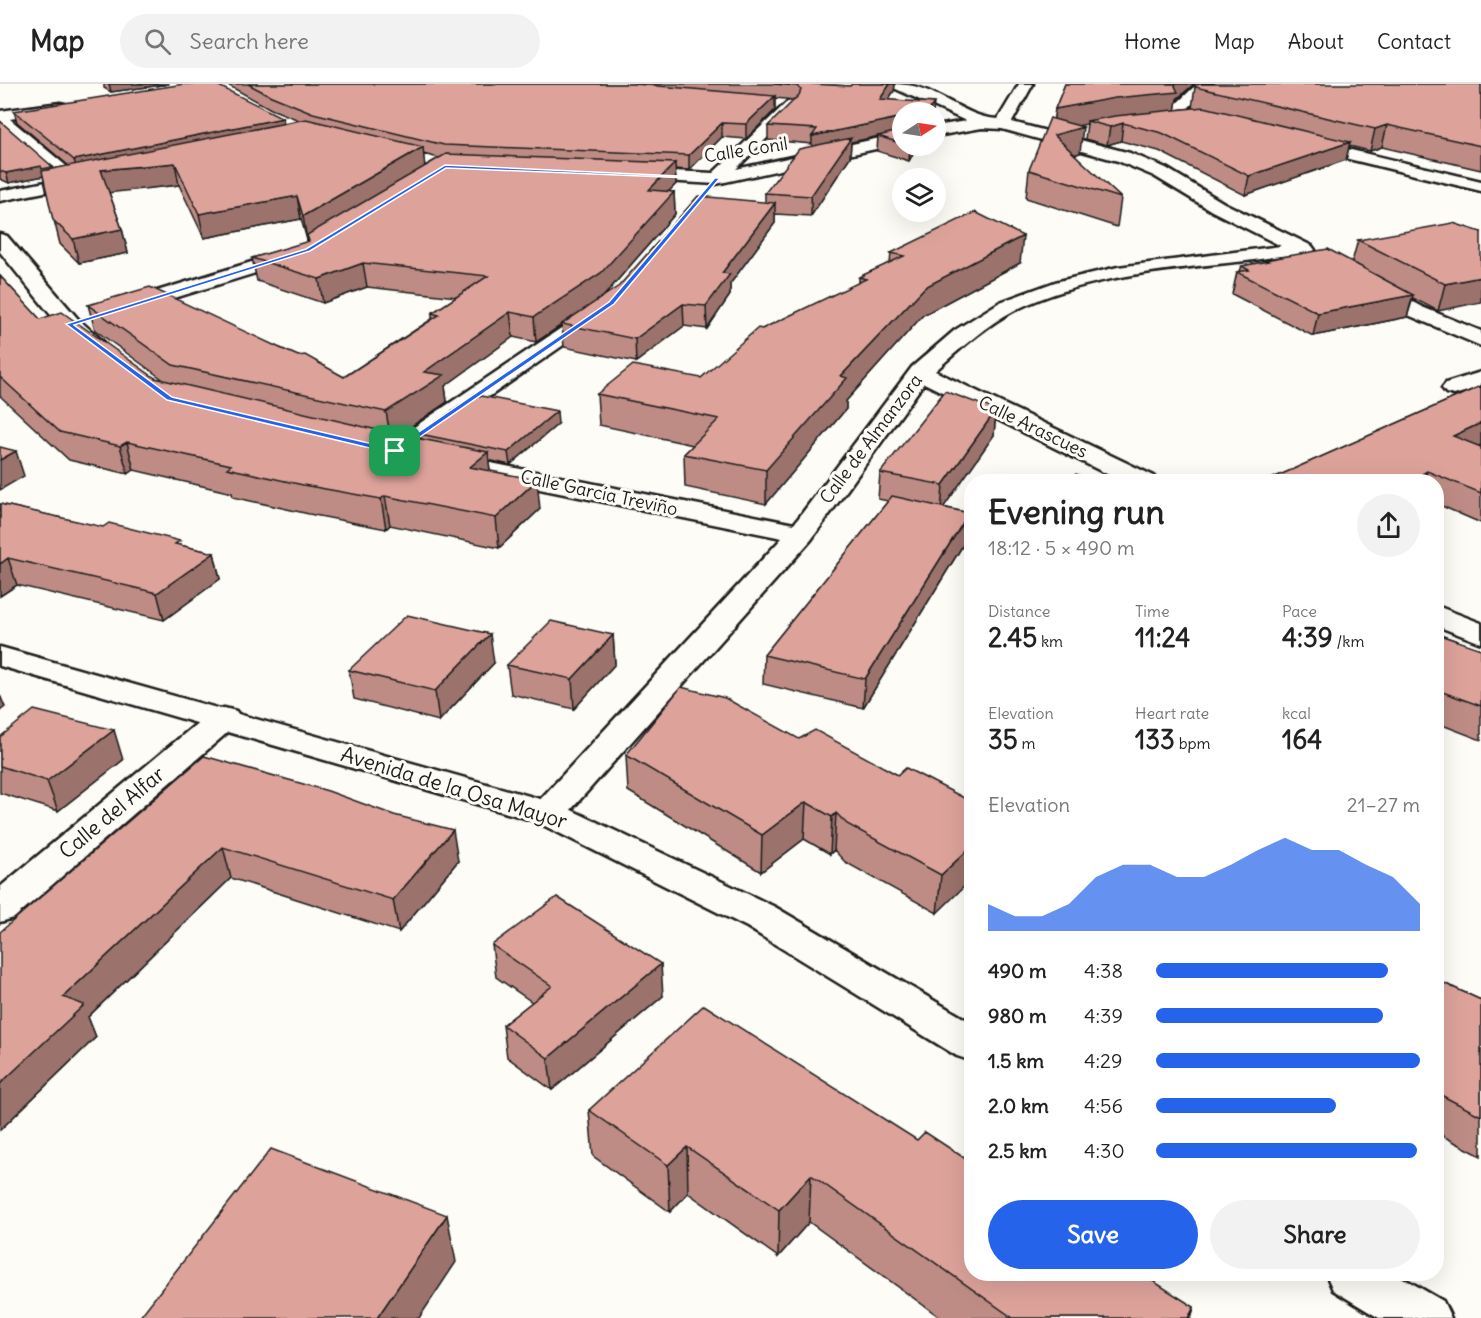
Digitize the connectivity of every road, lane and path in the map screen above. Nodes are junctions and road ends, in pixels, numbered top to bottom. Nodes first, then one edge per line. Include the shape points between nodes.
1 (892, 84) edge
2 (1026, 84) edge
3 (1206, 84) edge
4 (769, 103) edge
5 (80, 104) edge
6 (0, 118) edge
7 (1198, 118) junction
8 (1165, 120) edge
9 (982, 123) junction
10 (1003, 124) junction
11 (946, 129) edge
12 (1242, 129) edge
13 (1093, 130) edge
14 (892, 140) edge
15 (1053, 140) junction
16 (1287, 140) edge
17 (109, 174) edge
18 (611, 174) edge
19 (718, 178) junction
20 (74, 182) junction
21 (1481, 186) edge
22 (0, 196) edge
23 (702, 196) edge
24 (0, 240) edge
25 (318, 244) edge
26 (1355, 277) edge
27 (619, 294) edge
28 (88, 318) junction
29 (1481, 339) edge
30 (115, 358) edge
31 (920, 372) junction
32 (1481, 379) edge
33 (1454, 388) dead end
34 (1129, 474) edge
35 (801, 534) junction
36 (1444, 618) edge
37 (1481, 633) edge
38 (0, 656) edge
39 (224, 718) junction
40 (548, 813) junction
41 (0, 908) edge
42 (964, 1039) edge
43 (1363, 1281) edge
44 (1425, 1318) edge

1 - 9 street via 919,92
2 - 10 street
3 - 7 street via 1181,106 1184,113
4 - 19 street via 792,105
5 - 6 street
6 - 20 street
7 - 8 street
7 - 12 street
9 - 10 street
9 - 11 street
10 - 15 street, Calle de Almanzora
13 - 15 street
14 - 19 street, Calle Conil
15 - 31 street, Calle de Almanzora via 1124,157 1160,172 1218,207 1314,254 1210,259 1062,286 1007,306 963,335
16 - 21 street
17 - 20 street
18 - 19 street, Calle Conil
19 - 23 street
20 - 22 street
24 - 28 street
25 - 28 street
26 - 29 street via 1415,311
27 - 35 street, Calle García Treviño via 611,303 384,449
28 - 30 street
31 - 34 street, Calle Arascues
31 - 35 street, Calle de Almanzora
32 - 33 street
35 - 40 street, Calle de Almanzora
36 - 37 street
38 - 39 street, Avenida de la Osa Mayor
39 - 40 street, Avenida de la Osa Mayor
39 - 41 street, Calle del Alfar
40 - 42 street, Avenida de la Osa Mayor via 761,917
43 - 44 street

